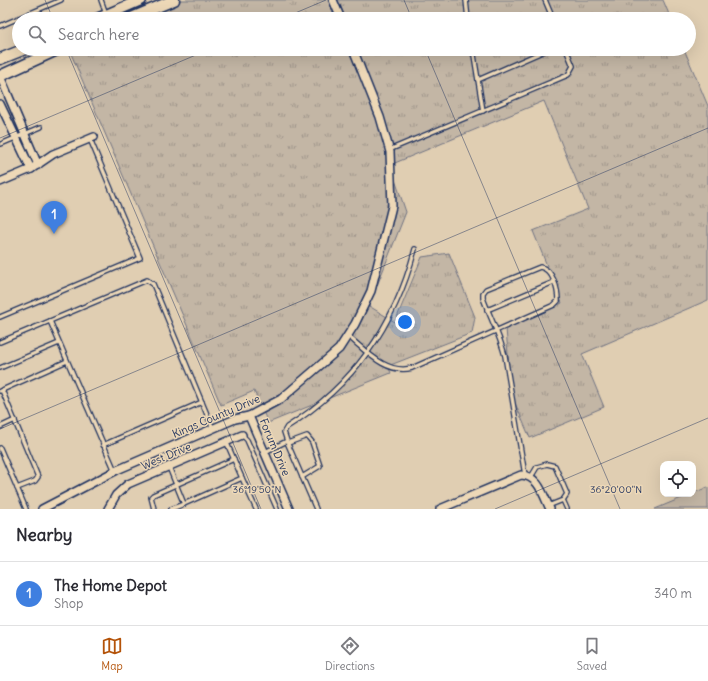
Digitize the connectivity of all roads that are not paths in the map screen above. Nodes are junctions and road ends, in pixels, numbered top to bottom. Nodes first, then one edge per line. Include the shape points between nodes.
1 (61, 0) edge
2 (100, 0) edge
3 (141, 0) edge
4 (174, 0) edge
5 (333, 0) edge
6 (466, 0) edge
7 (545, 0) edge
8 (33, 12) edge
9 (104, 12) edge
10 (116, 12) edge
11 (146, 12) edge
12 (338, 12) edge
13 (467, 12) edge
14 (549, 12) edge
15 (12, 21) edge
16 (0, 26) edge
17 (12, 55) edge
18 (44, 56) edge
19 (356, 56) edge
20 (474, 56) edge
21 (533, 56) edge
22 (569, 56) edge
23 (0, 60) edge
24 (0, 76) edge
25 (478, 80) junction
26 (0, 104) edge
27 (483, 111) junction
28 (41, 127) dead end
29 (24, 134) junction
30 (16, 138) junction
31 (92, 138) joint
32 (1, 144) dead end
33 (389, 150) junction
34 (38, 165) junction
35 (31, 169) junction
36 (0, 182) edge
37 (415, 249) dead end
38 (554, 282) junction
39 (488, 310) junction
40 (0, 317) edge
41 (50, 321) junction
42 (496, 332) junction
43 (348, 336) junction
44 (0, 342) edge
45 (59, 343) junction
46 (368, 353) junction
47 (67, 361) junction
48 (0, 368) edge
49 (1, 390) edge
50 (202, 402) junction
51 (249, 416) junction
52 (16, 420) junction
53 (0, 428) edge
54 (213, 428) junction
55 (242, 435) joint
56 (226, 442) junction
57 (287, 442) junction
58 (103, 445) junction
59 (0, 448) edge
60 (265, 452) junction
61 (234, 460) junction
62 (168, 467) junction
63 (115, 471) junction
64 (302, 476) junction
65 (528, 476) junction
66 (242, 478) junction
67 (176, 484) junction
68 (17, 488) junction
69 (563, 500) junction
70 (184, 504) junction
71 (549, 508) edge
72 (26, 509) edge
73 (42, 509) edge
74 (108, 509) edge
75 (154, 509) edge
76 (171, 509) edge
77 (256, 509) edge
78 (278, 509) edge
79 (289, 509) edge
80 (316, 509) edge
81 (440, 509) edge
82 (567, 509) edge

1 - 8 lane
2 - 9 lane
3 - 10 main road
4 - 11 main road
5 - 12 street
6 - 13 lane
7 - 14 lane
15 - 16 lane
17 - 23 main road
18 - 24 main road
19 - 33 street, Kings County Drive via 380,117
20 - 25 lane
21 - 25 lane
22 - 27 lane via 573,66 568,75
24 - 29 street
25 - 27 lane
26 - 30 street
27 - 33 lane
28 - 29 lane
29 - 30 lane
29 - 34 street
30 - 32 lane
30 - 35 street
31 - 34 street via 42,159
31 - 40 lane via 140,258
33 - 43 street, Kings County Drive via 392,206 371,291
34 - 35 street
35 - 36 street
37 - 46 lane via 401,295
38 - 39 lane
38 - 39 lane via 550,272 540,267 486,289 483,298
38 - 42 lane via 558,301 554,305
39 - 42 lane
41 - 44 lane
41 - 45 lane
41 - 50 lane via 147,280 153,284
42 - 46 lane via 404,370 391,368
42 - 65 lane via 505,356
43 - 46 lane
43 - 51 street, Kings County Drive via 339,349 281,399
45 - 47 lane
45 - 48 lane
46 - 57 lane via 318,405 286,427 284,432
47 - 49 lane
47 - 58 lane
49 - 52 lane
50 - 54 lane
50 - 58 lane
51 - 54 street, Kings County Drive
51 - 60 street, Forum Drive
52 - 53 lane
52 - 68 lane via 38,477 35,481
54 - 63 street, Kings County Drive
55 - 56 street, West Drive
55 - 78 lane via 247,440
56 - 61 lane
56 - 62 street, West Drive
57 - 60 lane
57 - 64 lane
57 - 64 lane via 307,436 312,442 320,466 317,470
58 - 63 lane
59 - 68 lane
60 - 79 street, Forum Drive
61 - 66 lane
61 - 67 lane
62 - 67 lane
62 - 74 street, West Drive via 128,484
63 - 73 street, Kings County Drive
64 - 80 lane
65 - 69 lane via 537,467 547,464 555,466 567,494
65 - 71 street via 540,488
65 - 81 street via 522,475 499,483
66 - 70 lane
66 - 77 lane
67 - 70 lane
67 - 75 lane via 150,497
68 - 72 lane
69 - 71 lane
69 - 82 lane
70 - 76 lane

